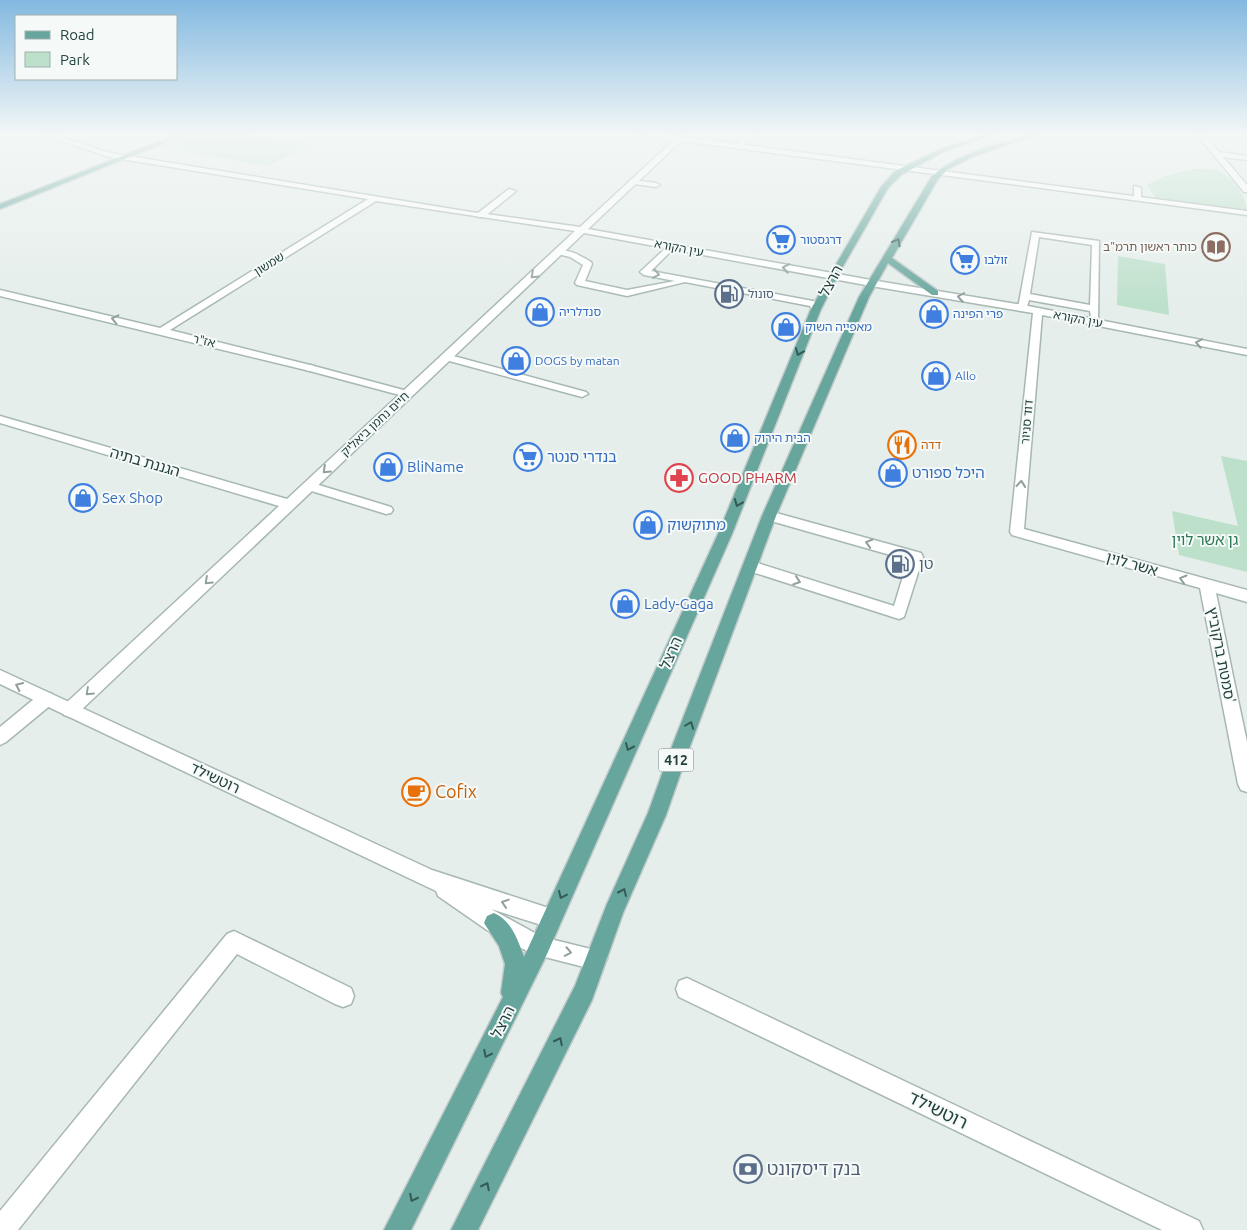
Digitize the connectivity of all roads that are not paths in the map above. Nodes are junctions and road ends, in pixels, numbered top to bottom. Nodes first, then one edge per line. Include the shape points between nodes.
1 (41, 190) edge
2 (329, 190) edge
3 (625, 190) edge
4 (884, 190) edge
5 (928, 190) edge
6 (1081, 190) edge
7 (1137, 190) edge
8 (512, 191) dead end
9 (375, 198) junction
10 (1138, 198) junction
11 (0, 207) edge
12 (1247, 213) edge
13 (482, 215) junction
14 (583, 230) junction
15 (670, 247) junction
16 (558, 253) junction
17 (888, 259) junction
18 (834, 276) junction
19 (690, 281) junction
20 (871, 283) junction
21 (935, 292) junction
22 (0, 293) edge
23 (1025, 296) junction
24 (1023, 308) junction
25 (816, 309) junction
26 (1094, 309) junction
27 (1038, 311) junction
28 (1095, 322) junction
29 (162, 330) junction
30 (1247, 352) edge
31 (446, 357) junction
32 (407, 394) junction
33 (582, 394) dead end
34 (0, 419) edge
35 (309, 486) junction
36 (289, 504) junction
37 (386, 510) dead end
38 (769, 516) junction
39 (1017, 532) joint
40 (751, 566) junction
41 (1207, 585) junction
42 (1247, 596) edge
43 (0, 677) edge
44 (46, 699) junction
45 (70, 710) junction
46 (0, 737) edge
47 (1247, 784) edge
48 (430, 879) junction
49 (551, 918) junction
50 (494, 923) junction
51 (540, 947) junction
52 (596, 959) junction
53 (686, 990) dead end
54 (343, 996) dead end
55 (510, 1007) junction
56 (1, 1230) edge
57 (397, 1230) edge
58 (464, 1230) edge
59 (1190, 1230) edge

1 - 11 main road
2 - 9 street, עין הקורא
3 - 14 street, חיים נחמן ביאליק
4 - 18 main road, הרצל
17 -> 5 main road, 412
6 - 10 street
7 - 10 street
8 - 13 street
9 - 13 street, עין הקורא
9 - 29 street, שמשון
10 - 12 street
13 - 14 street, עין הקורא
14 - 15 street, עין הקורא
14 - 16 street, חיים נחמן ביאליק
18 -> 15 street, עין הקורא
15 -> 19 street via 644,272
16 - 19 street via 572,255 588,264 580,283 628,293
16 -> 31 street, חיים נחמן ביאליק
17 - 20 main road, 412
17 - 21 main road
18 - 20 street, עין הקורא
18 - 25 main road, הרצל
19 - 25 street via 813,304
20 - 21 street, עין הקורא
20 - 38 main road, 412
24 -> 21 street, עין הקורא
29 -> 22 street, אז"ר
23 - 24 street
23 - 26 street
23 - 26 street via 1035,234 1096,243
24 - 27 street, עין הקורא
25 -> 49 main road, הרצל via 725,534
26 - 28 street
27 - 28 street, עין הקורא
39 -> 27 street, דוד סניור
30 -> 28 street, עין הקורא
29 - 32 street, אז"ר
31 - 32 street, חיים נחמן ביאליק
31 - 33 street
32 -> 35 street, חיים נחמן ביאליק
34 - 36 street, הגננת בתיה
35 - 36 street, חיים נחמן ביאליק
35 - 37 street
36 -> 45 street, חיים נחמן ביאליק
38 - 40 main road, 412
40 -> 38 street via 899,613 916,557
41 -> 39 street, אשר לוין
52 -> 40 main road, 412 via 657,815
41 - 42 street, אשר לוין
41 - 47 street, סמטת ברקוביץ'
44 -> 43 street, רוטשילד
44 - 45 street, רוטשילד
44 - 46 street
45 - 48 street, רוטשילד
49 -> 48 street, רוטשילד
48 - 50 street, רוטשילד
49 - 51 main road, הרצל
50 - 51 street, רוטשילד
50 - 55 main road via 507,940 516,964
51 -> 52 street, רוטשילד
51 - 55 main road, הרצל
58 -> 52 main road, 412 via 584,992
53 - 59 street, רוטשילד
54 - 56 street via 234,941
55 -> 57 main road, הרצל

